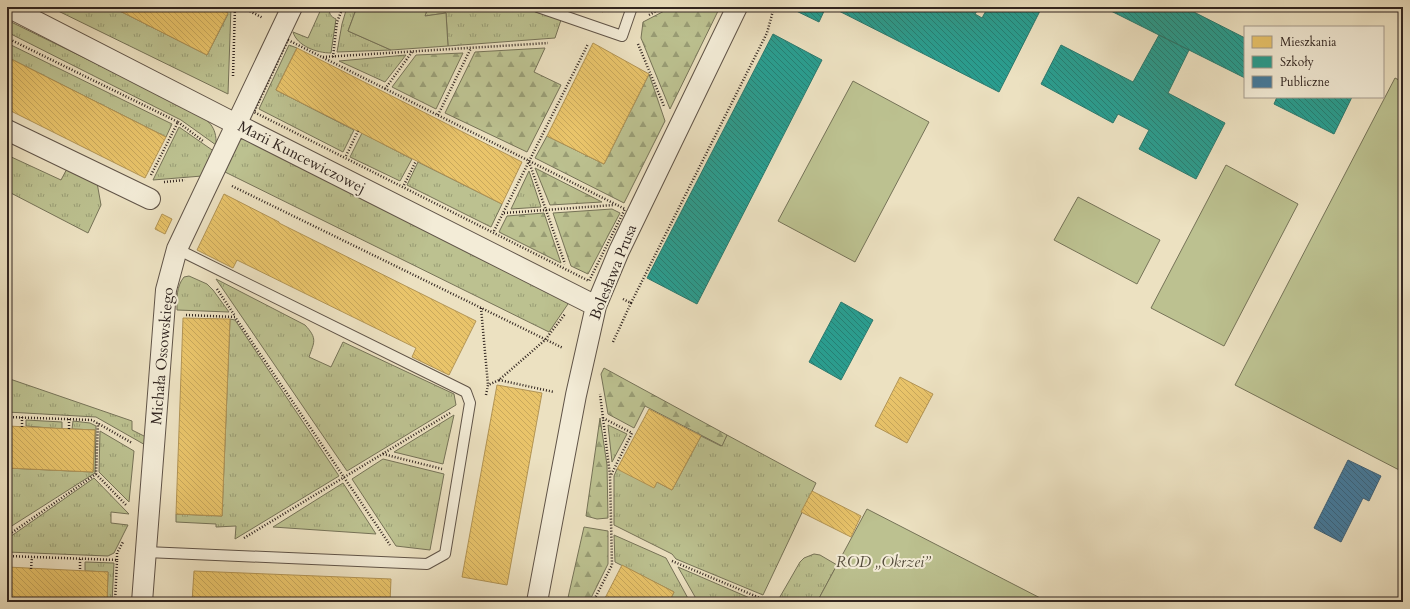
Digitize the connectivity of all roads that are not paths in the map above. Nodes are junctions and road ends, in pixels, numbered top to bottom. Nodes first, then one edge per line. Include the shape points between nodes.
1 (8, 7) edge
2 (292, 7) edge
3 (538, 7) edge
4 (632, 7) edge
5 (737, 7) edge
6 (236, 124) junction
7 (7, 130) edge
8 (150, 199) dead end
9 (177, 249) junction
10 (596, 306) junction
11 (146, 552) junction
12 (142, 602) edge
13 (537, 602) edge

1 - 6 street, Marii Kuncewiczowej
2 - 6 street, Michała Ossowskiego
3 - 4 lane via 622,36
5 - 10 street, Bolesława Prusa via 619,251
6 - 9 street, Michała Ossowskiego
6 - 10 street, Marii Kuncewiczowej
7 - 8 street
9 - 11 street, Michała Ossowskiego via 166,290
9 - 11 lane via 466,392 470,403 445,554 427,564
10 - 13 street, Bolesława Prusa via 576,395
11 - 12 street, Michała Ossowskiego

